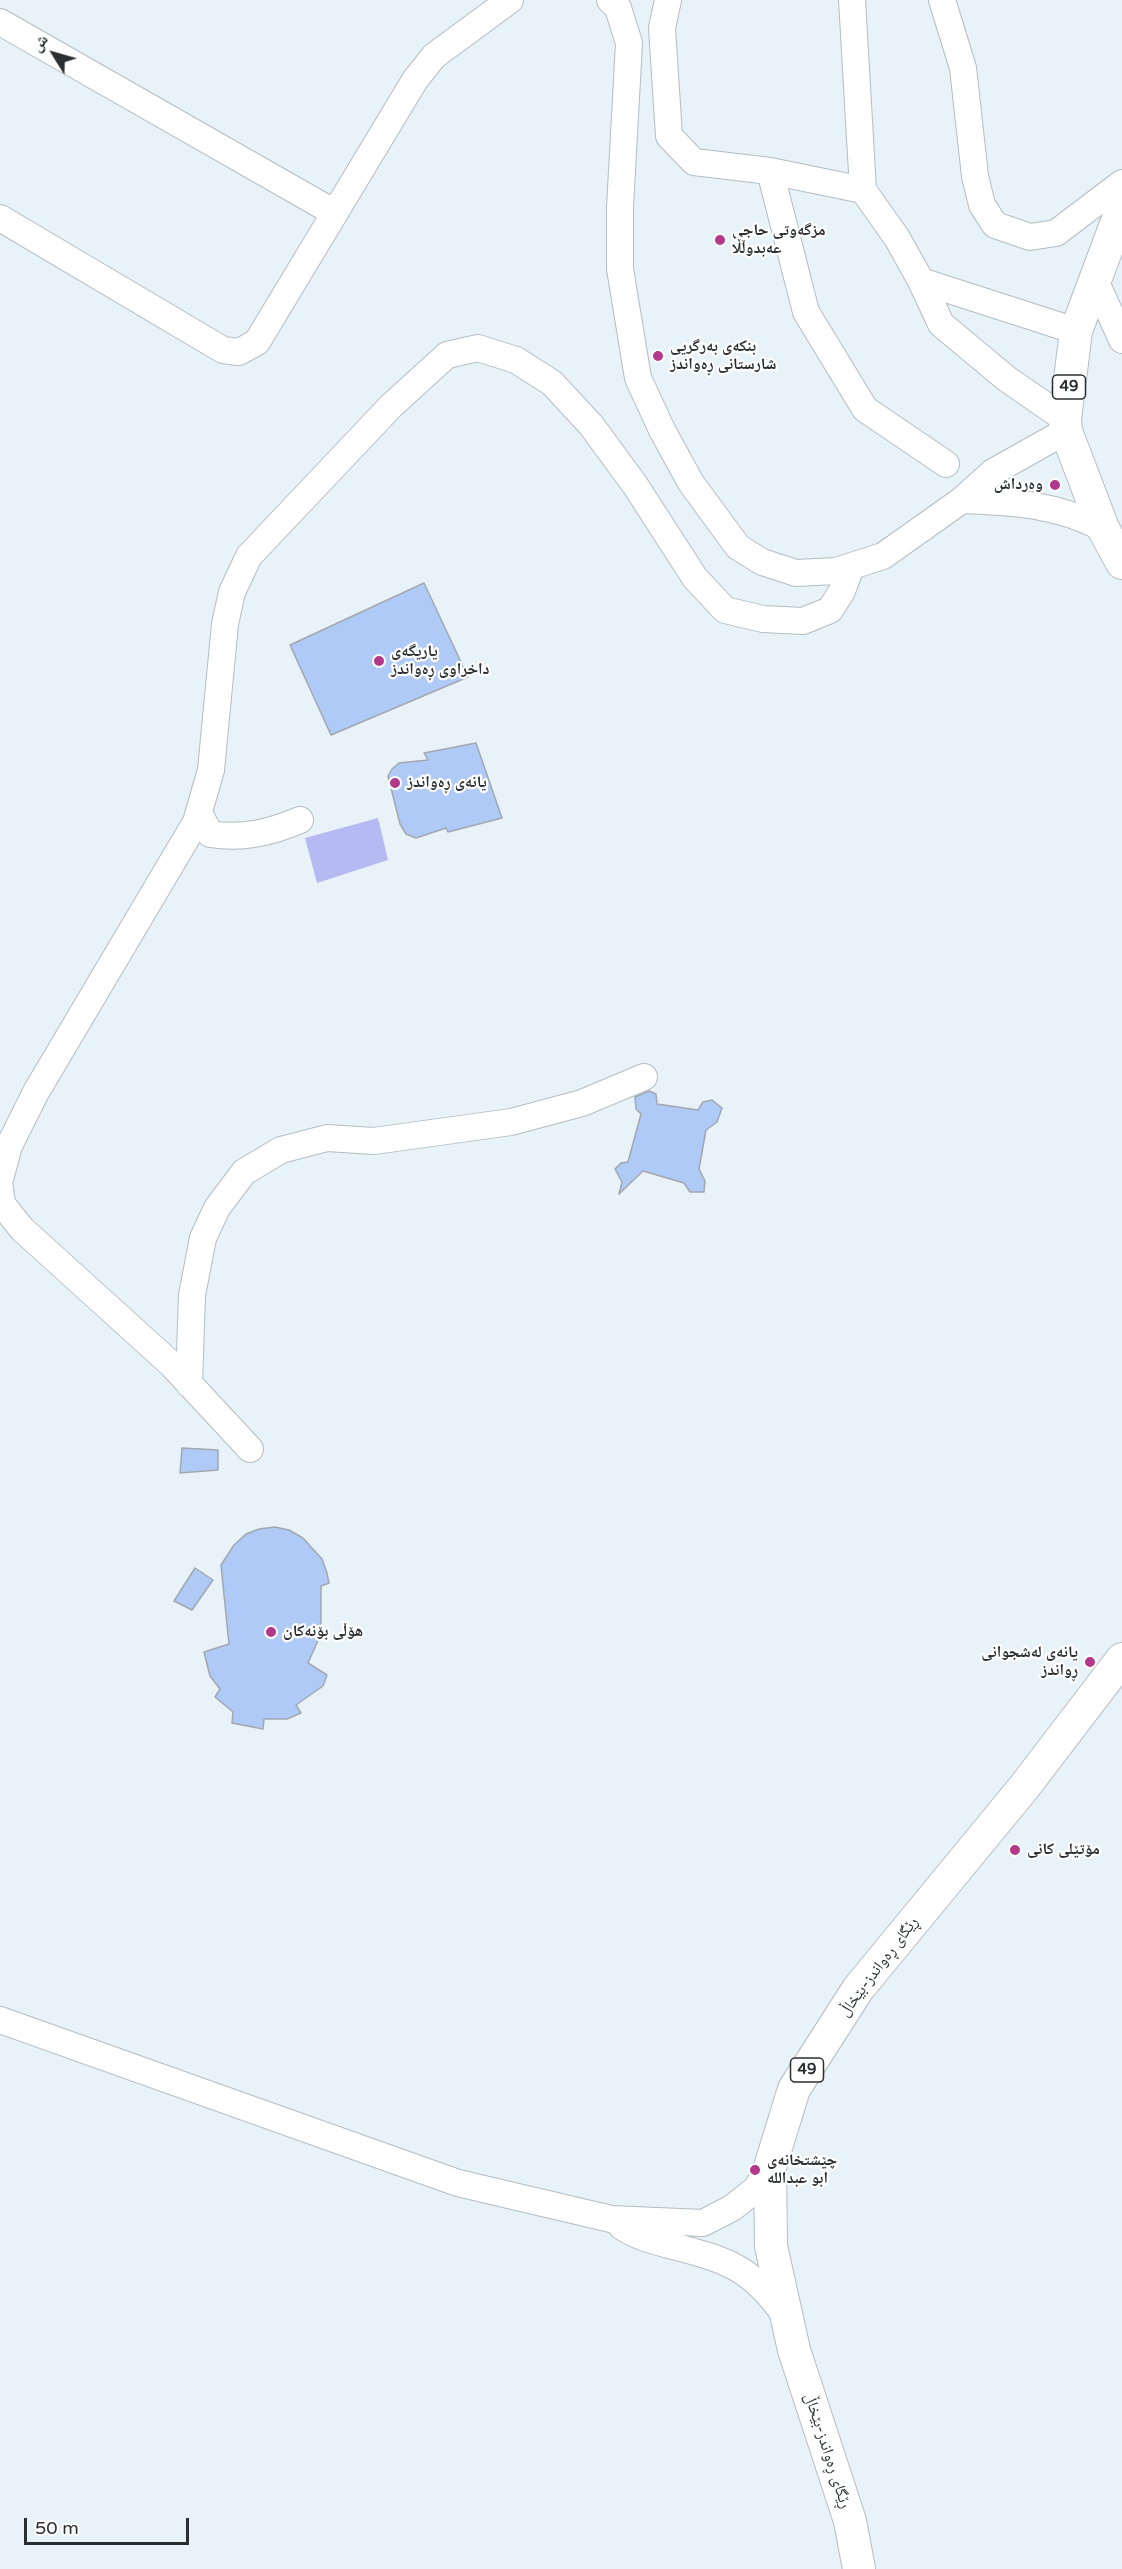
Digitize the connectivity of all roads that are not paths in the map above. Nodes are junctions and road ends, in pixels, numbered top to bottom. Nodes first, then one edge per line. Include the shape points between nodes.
1 (510, 0) edge
2 (610, 0) edge
3 (668, 0) edge
4 (852, 0) edge
5 (942, 0) edge
6 (0, 22) edge
7 (770, 171) junction
8 (1122, 183) edge
9 (863, 190) junction
10 (1122, 208) edge
11 (335, 213) junction
12 (0, 218) edge
13 (1095, 280) junction
14 (921, 281) junction
15 (1076, 331) junction
16 (1122, 340) edge
17 (1065, 425) junction
18 (946, 464) dead end
19 (962, 500) junction
20 (1103, 528) junction
21 (1122, 563) edge
22 (851, 567) junction
23 (199, 813) junction
24 (300, 820) dead end
25 (644, 1077) dead end
26 (0, 1179) edge
27 (0, 1188) edge
28 (189, 1384) junction
29 (250, 1449) dead end
30 (1122, 1659) edge
31 (0, 2020) edge
32 (770, 2167) junction
33 (611, 2219) junction
34 (787, 2318) junction
35 (859, 2569) edge

1 - 11 street via 434,56 415,80
2 - 22 street via 618,8 629,43 620,269 638,378 691,483 738,548 762,562 796,573 836,572
3 - 7 street via 662,28 669,136 694,162
4 - 9 street
5 - 8 street via 963,68 975,176 982,205 995,225 1030,237 1056,233
6 - 11 street
7 - 9 street
7 - 18 street via 806,312 865,409
9 - 14 street
10 - 13 main road, 49
11 - 12 street via 257,342 239,352 223,350
13 - 15 main road, 49
13 - 16 street
14 - 15 street
14 - 17 street via 941,324
15 - 17 main road, 49
17 - 19 street via 993,472
17 - 20 main road, 49
19 - 20 street via 1042,506 1075,514
19 - 22 street via 883,556
20 - 21 main road, 49
22 - 23 street via 830,610 803,621 763,619 725,610 694,578 591,425 552,383 516,360 478,348 447,355 391,406 249,556 232,592 225,624 211,770
23 - 24 street via 210,834 229,837 273,831
23 - 26 street via 36,1092 9,1146
25 - 28 street via 582,1103 511,1122 374,1141 327,1138 281,1150 244,1172 217,1208 203,1239 192,1295
27 - 28 street via 2,1204 22,1229
28 - 29 street
30 - 32 main road, ڕێگای ڕەواندز-بێخاڵ / 49 via 1025,1786 858,1989 794,2089
31 - 33 street via 458,2183
32 - 33 street via 756,2189 732,2208 702,2223
32 - 34 main road, ڕێگای ڕەواندز-بێخاڵ / 49 via 771,2246
33 - 34 street via 634,2235 729,2262 766,2288
34 - 35 main road, ڕێگای ڕەواندز-بێخاڵ / 49 via 850,2521

